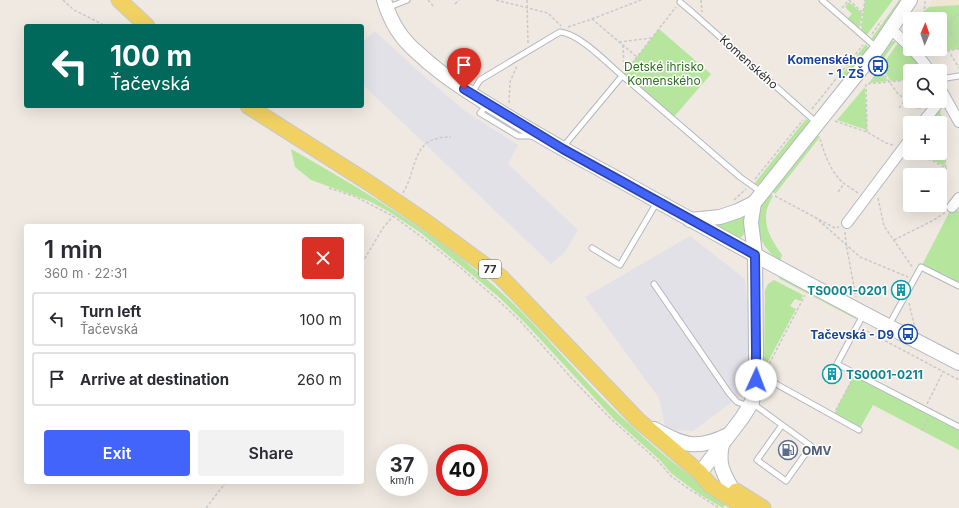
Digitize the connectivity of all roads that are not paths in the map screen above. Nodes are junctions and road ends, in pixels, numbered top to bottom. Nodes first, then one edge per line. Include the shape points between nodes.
1 (119, 0) edge
2 (407, 0) edge
3 (822, 0) edge
4 (910, 0) edge
5 (680, 2) road end
6 (385, 4) edge
7 (145, 24) edge
8 (887, 24) junction
9 (903, 40) edge
10 (872, 44) junction
11 (919, 56) edge
12 (925, 64) edge
13 (622, 76) junction
14 (959, 76) edge
15 (947, 78) edge
16 (471, 94) junction
17 (947, 105) edge
18 (251, 108) edge
19 (813, 119) junction
20 (959, 122) edge
21 (562, 148) junction
22 (903, 149) edge
23 (760, 194) junction
24 (959, 198) edge
25 (657, 202) junction
26 (952, 208) road end
27 (690, 220) junction
28 (846, 224) road end
29 (592, 248) dead end
30 (755, 255) junction
31 (654, 284) dead end
32 (959, 286) edge
33 (860, 315) junction
34 (888, 326) junction
35 (959, 363) edge
36 (760, 373) junction
37 (750, 404) junction
38 (638, 420) junction
39 (782, 425) junction
40 (959, 428) edge
41 (859, 430) dead end
42 (725, 439) junction
43 (700, 473) junction
44 (731, 487) junction
45 (745, 508) edge
46 (763, 508) edge

1 - 7 main road
2 - 6 lane
3 - 10 lane
4 - 8 street
5 - 19 lane, Komenského
6 - 16 street via 397,31 407,44
8 - 9 street
8 - 10 street
10 - 19 street
11 - 12 street
13 - 16 lane via 578,38 567,32 560,32 480,80
13 - 21 lane
13 - 23 lane
14 - 15 lane
16 - 21 street
17 - 20 street
18 - 38 main road, 77 via 315,149 395,209 424,220 501,277
19 - 23 street
21 - 25 street
22 - 28 street
23 - 27 street via 738,210 720,217
23 - 30 street via 751,222
24 - 26 street
25 - 27 street
25 - 29 lane via 620,266
27 - 30 street
30 - 33 street
30 - 36 street
31 - 37 lane via 729,393 737,402
32 - 34 lane via 922,267
33 - 34 street
33 - 40 lane via 837,364
34 - 35 street
36 - 37 street
36 - 41 lane
37 - 39 lane
37 - 42 street
38 - 42 street via 686,444 706,444
38 - 43 main road, 77
39 - 39 lane via 757,460 786,481 811,446
42 - 43 street
42 - 44 street via 720,463
43 - 44 main road, 77 via 716,478
43 - 45 main road, 77 via 710,485
44 - 46 main road, 77

